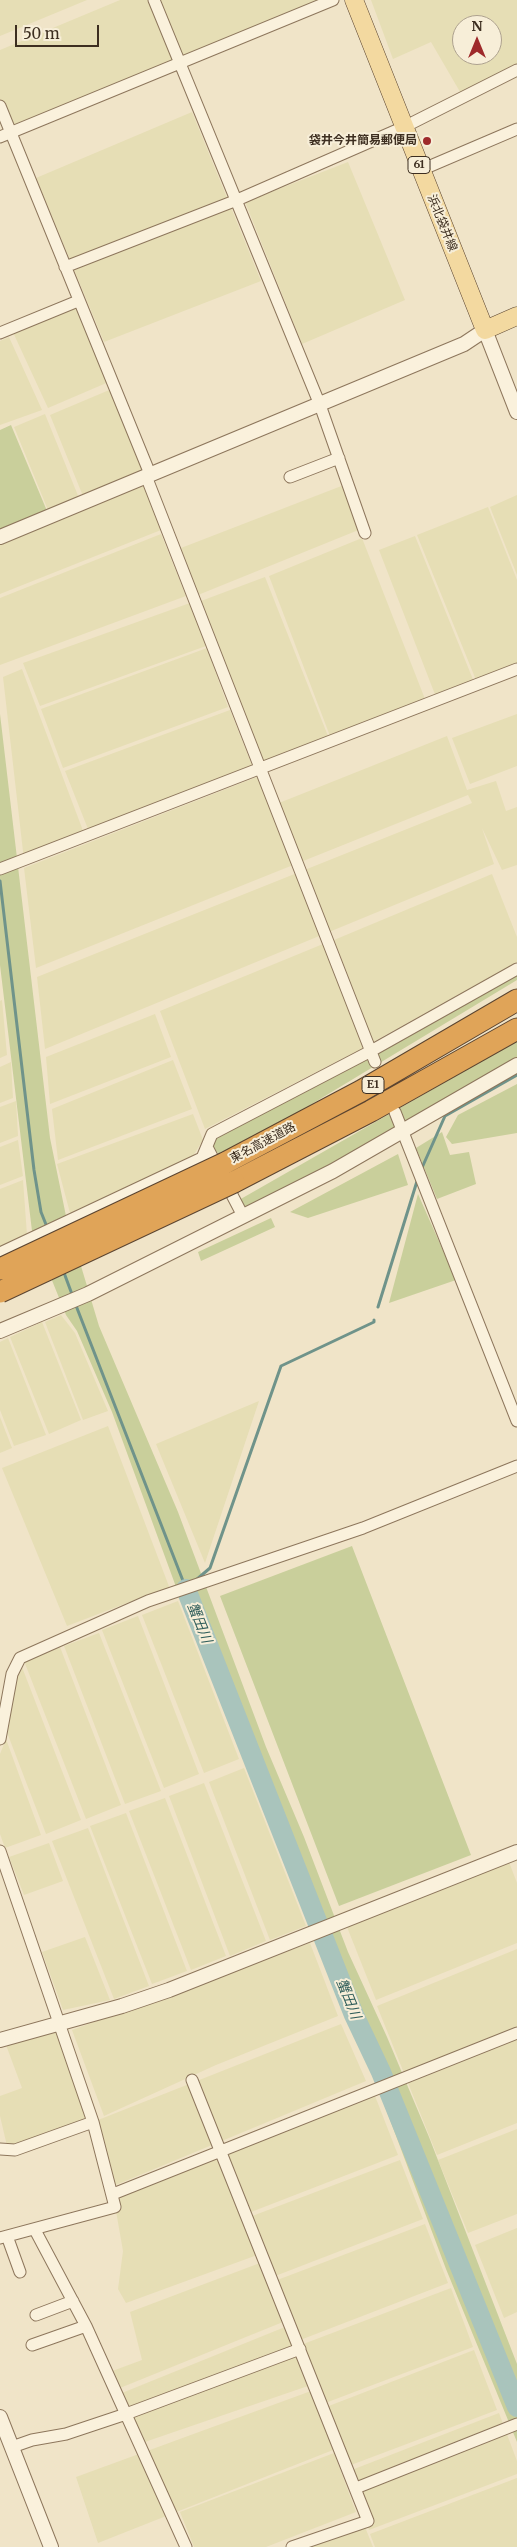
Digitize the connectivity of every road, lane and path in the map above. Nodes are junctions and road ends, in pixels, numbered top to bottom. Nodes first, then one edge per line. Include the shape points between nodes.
1 (154, 0) edge
2 (333, 0) edge
3 (354, 0) edge
4 (179, 63) junction
5 (517, 70) edge
6 (0, 106) edge
7 (404, 127) junction
8 (517, 129) edge
9 (5, 135) edge
10 (421, 170) junction
11 (237, 200) junction
12 (65, 267) junction
13 (78, 301) junction
14 (517, 316) edge
15 (485, 330) junction
16 (0, 333) edge
17 (320, 404) junction
18 (517, 412) edge
19 (339, 458) junction
20 (148, 475) junction
21 (290, 477) dead end
22 (366, 533) dead end
23 (0, 537) edge
24 (517, 669) edge
25 (259, 768) junction
26 (0, 870) edge
27 (517, 969) edge
28 (517, 1000) edge
29 (517, 1029) edge
30 (373, 1057) junction
31 (517, 1065) edge
32 (395, 1112) dead end
33 (402, 1131) junction
34 (207, 1147) junction
35 (229, 1172) junction
36 (243, 1216) junction
37 (0, 1253) edge
38 (0, 1269) edge
39 (0, 1292) edge
40 (0, 1331) edge
41 (517, 1421) edge
42 (517, 1466) edge
43 (0, 1739) edge
44 (0, 1851) edge
45 (517, 1852) edge
46 (59, 2024) junction
47 (517, 2033) edge
48 (0, 2040) edge
49 (192, 2080) dead end
50 (93, 2122) junction
51 (0, 2150) edge
52 (219, 2151) junction
53 (113, 2194) junction
54 (35, 2230) junction
55 (4, 2237) edge
56 (20, 2272) dead end
57 (73, 2301) junction
58 (36, 2314) dead end
59 (86, 2326) junction
60 (32, 2345) dead end
61 (300, 2348) junction
62 (126, 2414) junction
63 (0, 2417) edge
64 (515, 2425) edge
65 (12, 2446) junction
66 (356, 2488) junction
67 (52, 2547) edge
68 (186, 2547) edge
69 (292, 2547) edge

1 - 4 street
2 - 4 street
3 - 7 main road, 浜北袋井線 / 61
4 - 9 street
4 - 11 street
5 - 7 street
6 - 9 street
7 - 10 main road, 浜北袋井線 / 61
7 - 11 street
8 - 10 street
9 - 12 street
10 - 15 main road, 浜北袋井線 / 61
11 - 12 street
11 - 17 street
12 - 13 street
13 - 16 street
13 - 20 street
14 - 15 main road
15 - 17 street via 464,344
15 - 18 street
17 - 19 street
17 - 20 street
19 - 21 street
19 - 22 street
20 - 23 street
20 - 25 street
24 - 25 street
25 - 26 street
25 - 30 street
27 - 30 street
28 - 35 highway, 東名高速道路 / E1
29 - 35 highway, 東名高速道路 / E1 via 371,1110
30 - 34 street via 212,1134
31 - 33 street
32 - 33 street
33 - 36 street via 333,1172
33 - 41 street
34 - 36 street
34 - 37 street via 202,1158
35 - 38 highway, 東名高速道路 / E1, bridge
35 - 39 highway, 東名高速道路 / E1, bridge
36 - 40 street via 88,1294
42 - 43 street via 362,1528 148,1601 20,1658 12,1674
44 - 46 street
45 - 46 street via 169,1990
46 - 48 street
46 - 50 street
47 - 52 street
49 - 52 street
50 - 51 street via 15,2150
50 - 53 street
52 - 53 street
52 - 61 street
53 - 54 street via 115,2207
54 - 55 street
54 - 57 street
55 - 56 street
57 - 58 street
57 - 59 street
59 - 60 street
59 - 62 street
61 - 62 street
61 - 66 street
62 - 65 street via 66,2434
62 - 68 street
63 - 65 street
64 - 66 street
65 - 67 street
66 - 69 street via 368,2521

